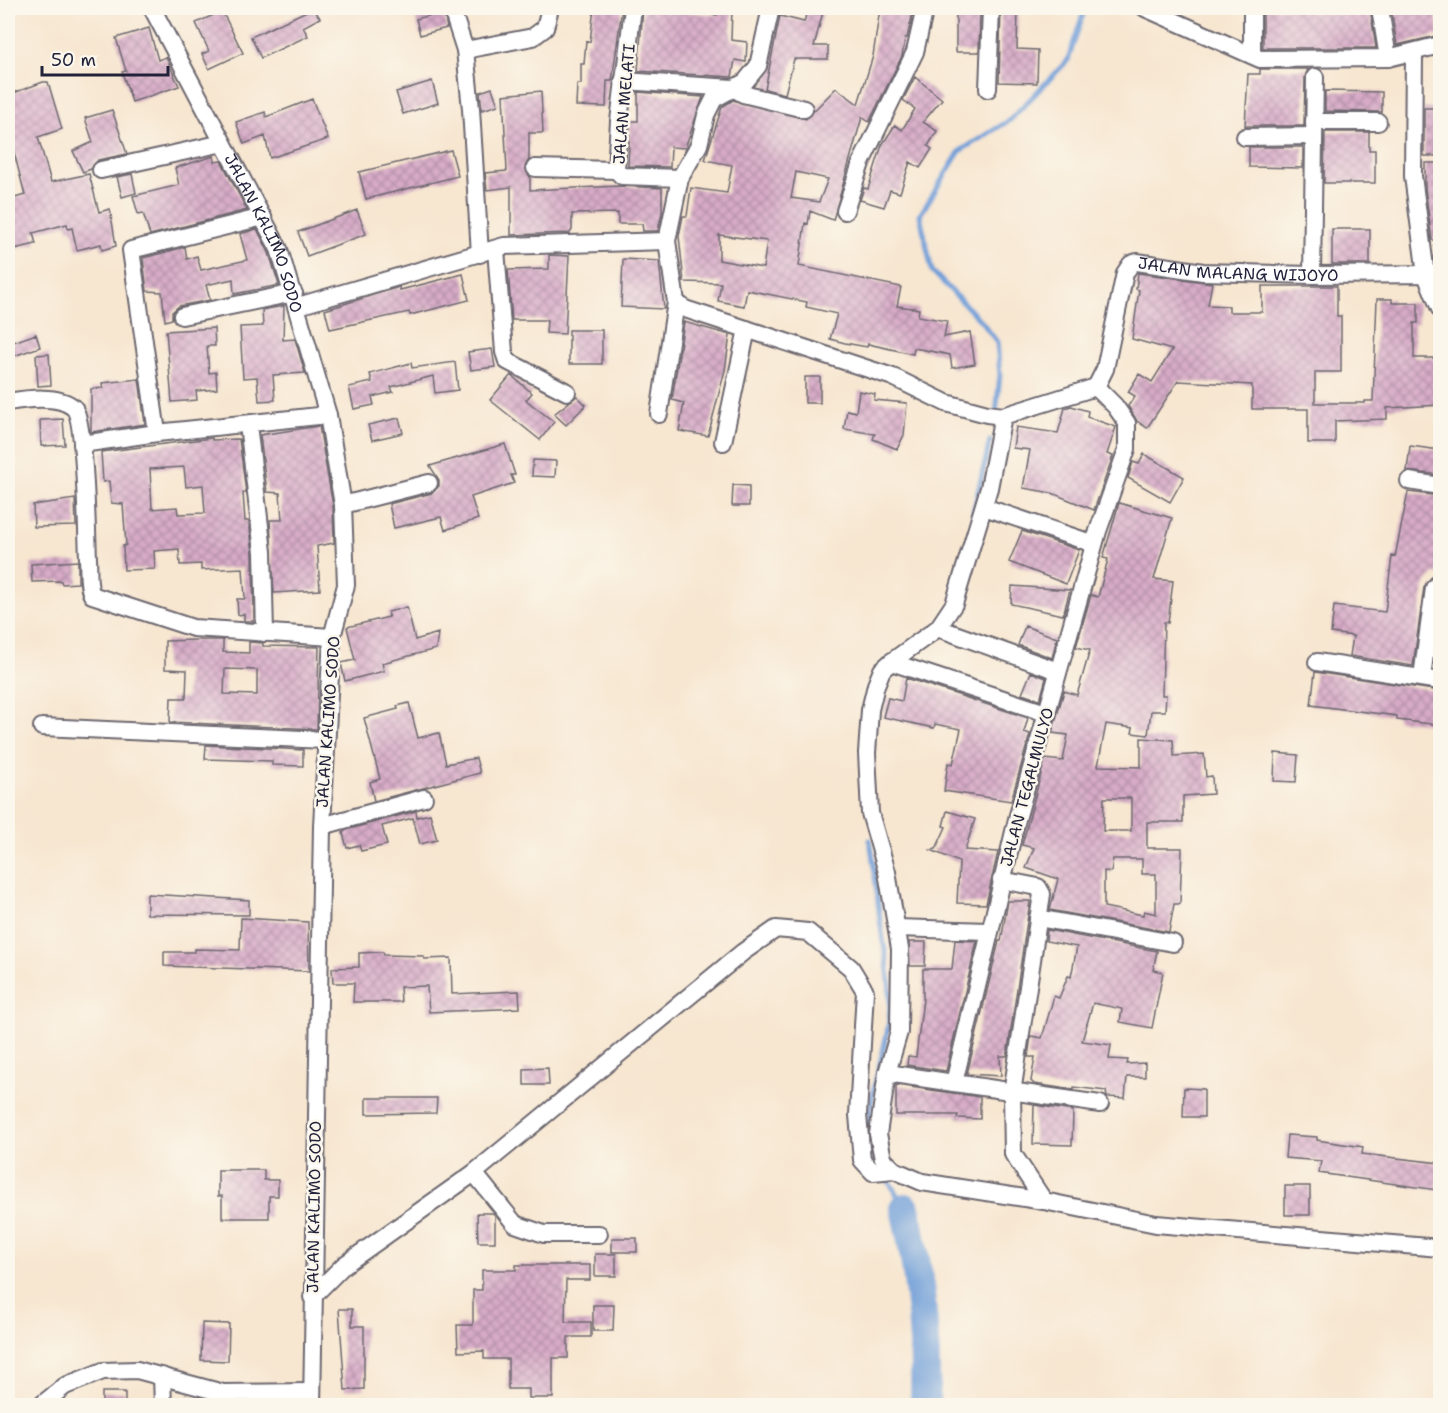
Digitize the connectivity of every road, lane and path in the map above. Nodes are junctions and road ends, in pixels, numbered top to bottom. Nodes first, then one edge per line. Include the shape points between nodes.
1 (152, 8) edge
2 (550, 8) edge
3 (633, 8) edge
4 (771, 8) edge
5 (925, 8) edge
6 (991, 8) edge
7 (1145, 8) edge
8 (1252, 8) edge
9 (1380, 8) edge
10 (455, 19) dead end
11 (1440, 45) edge
12 (465, 50) junction
13 (1246, 52) junction
14 (1414, 52) junction
15 (1388, 58) junction
16 (1315, 77) dead end
17 (623, 81) junction
18 (733, 88) junction
19 (988, 89) dead end
20 (804, 109) dead end
21 (1378, 122) dead end
22 (1314, 129) junction
23 (1245, 137) dead end
24 (223, 143) junction
25 (536, 168) dead end
26 (101, 170) dead end
27 (616, 170) junction
28 (680, 178) junction
29 (845, 211) dead end
30 (263, 217) junction
31 (667, 241) junction
32 (500, 248) junction
33 (1312, 275) junction
34 (1433, 275) edge
35 (296, 299) junction
36 (676, 302) junction
37 (1440, 309) edge
38 (182, 316) dead end
39 (747, 329) junction
40 (1096, 387) junction
41 (567, 392) dead end
42 (8, 402) edge
43 (659, 414) dead end
44 (328, 415) junction
45 (996, 415) junction
46 (248, 424) junction
47 (157, 433) junction
48 (723, 442) dead end
49 (82, 444) junction
50 (1409, 481) dead end
51 (429, 483) dead end
52 (1440, 486) edge
53 (343, 505) junction
54 (984, 507) junction
55 (1094, 544) junction
56 (1440, 583) edge
57 (938, 628) junction
58 (265, 633) junction
59 (332, 637) junction
60 (891, 662) junction
61 (1317, 662) dead end
62 (1058, 671) junction
63 (1422, 677) junction
64 (1440, 681) edge
65 (1046, 713) junction
66 (42, 727) dead end
67 (326, 740) junction
68 (424, 798) dead end
69 (322, 826) junction
70 (1001, 880) junction
71 (1038, 918) junction
72 (897, 928) junction
73 (988, 931) junction
74 (1173, 943) dead end
75 (888, 1073) junction
76 (954, 1083) junction
77 (1012, 1093) junction
78 (1100, 1104) dead end
79 (887, 1170) junction
80 (474, 1173) junction
81 (1044, 1201) junction
82 (599, 1234) dead end
83 (1440, 1248) edge
84 (312, 1296) junction
85 (162, 1376) junction
86 (312, 1399) edge
87 (40, 1406) edge
88 (163, 1406) edge

1 - 24 street, JALAN KALIMO SODO
2 - 12 street via 545,28 533,36
3 - 17 street, JALAN MELATI
4 - 18 street via 758,66 745,82
5 - 29 street via 915,52 861,163
6 - 19 street
7 - 13 street
8 - 13 street
9 - 15 street
10 - 12 street
11 - 14 street
12 - 32 street
13 - 15 street via 1260,59
14 - 15 street
14 - 34 street via 1413,176
16 - 22 street
17 - 18 street
17 - 27 street, JALAN MELATI
18 - 20 street
18 - 28 street via 714,99 699,145
21 - 22 street
22 - 23 street
22 - 33 street
24 - 26 street
24 - 30 street, JALAN KALIMO SODO
25 - 27 street
27 - 28 street, JALAN MELATI via 622,176
28 - 31 street
30 - 35 street, JALAN KALIMO SODO
30 - 47 street via 131,250
31 - 32 street
31 - 36 street
32 - 35 street
32 - 41 street via 507,361
33 - 34 street, JALAN MALANG WIJOYO
33 - 40 street, JALAN MALANG WIJOYO via 1203,272 1145,261 1131,264 1122,283 1105,369
34 - 37 street
35 - 38 street
35 - 44 street, JALAN KALIMO SODO
36 - 39 street via 685,309
36 - 43 street
39 - 45 street via 893,377 946,403
39 - 48 street
40 - 45 street
40 - 55 street, JALAN TEGALMULYO via 1115,406 1129,432 1127,449
42 - 49 street via 58,400 73,407
44 - 46 street
44 - 53 street, JALAN KALIMO SODO
45 - 54 street
46 - 47 street
46 - 58 street via 263,552
47 - 49 street
49 - 58 street via 92,595 177,625
50 - 52 street
51 - 53 street
53 - 59 street, JALAN KALIMO SODO via 346,585
54 - 55 street
54 - 57 street via 954,604
55 - 62 street, JALAN TEGALMULYO
56 - 63 street via 1434,588
57 - 60 street
57 - 62 street
58 - 59 street
59 - 67 street, JALAN KALIMO SODO
60 - 65 street
60 - 72 street via 882,670 870,710 867,784
61 - 63 street
62 - 65 street, JALAN TEGALMULYO
63 - 64 street
65 - 70 street, JALAN TEGALMULYO
66 - 67 street
67 - 69 street, JALAN KALIMO SODO
68 - 69 street
69 - 84 street, JALAN KALIMO SODO
70 - 71 street, JALAN TEGALMULYO via 1042,890
70 - 73 street
71 - 74 street
71 - 77 street, JALAN TEGALMULYO
72 - 73 street
72 - 75 street via 901,1003 899,1032
73 - 76 street
75 - 76 street
75 - 79 street via 878,1134
76 - 77 street
77 - 78 street
77 - 81 street, JALAN TEGALMULYO via 1013,1154
79 - 80 street via 868,1170 861,1160 858,1136 865,991 851,968 831,950 808,932 787,928 770,931 743,952
79 - 81 street via 922,1182
80 - 82 street via 515,1224 544,1234
80 - 84 street via 345,1265
81 - 83 street via 1156,1224
84 - 86 street, JALAN KALIMO SODO
85 - 86 street via 224,1394
85 - 87 street via 137,1370 103,1371 65,1386
85 - 88 street

